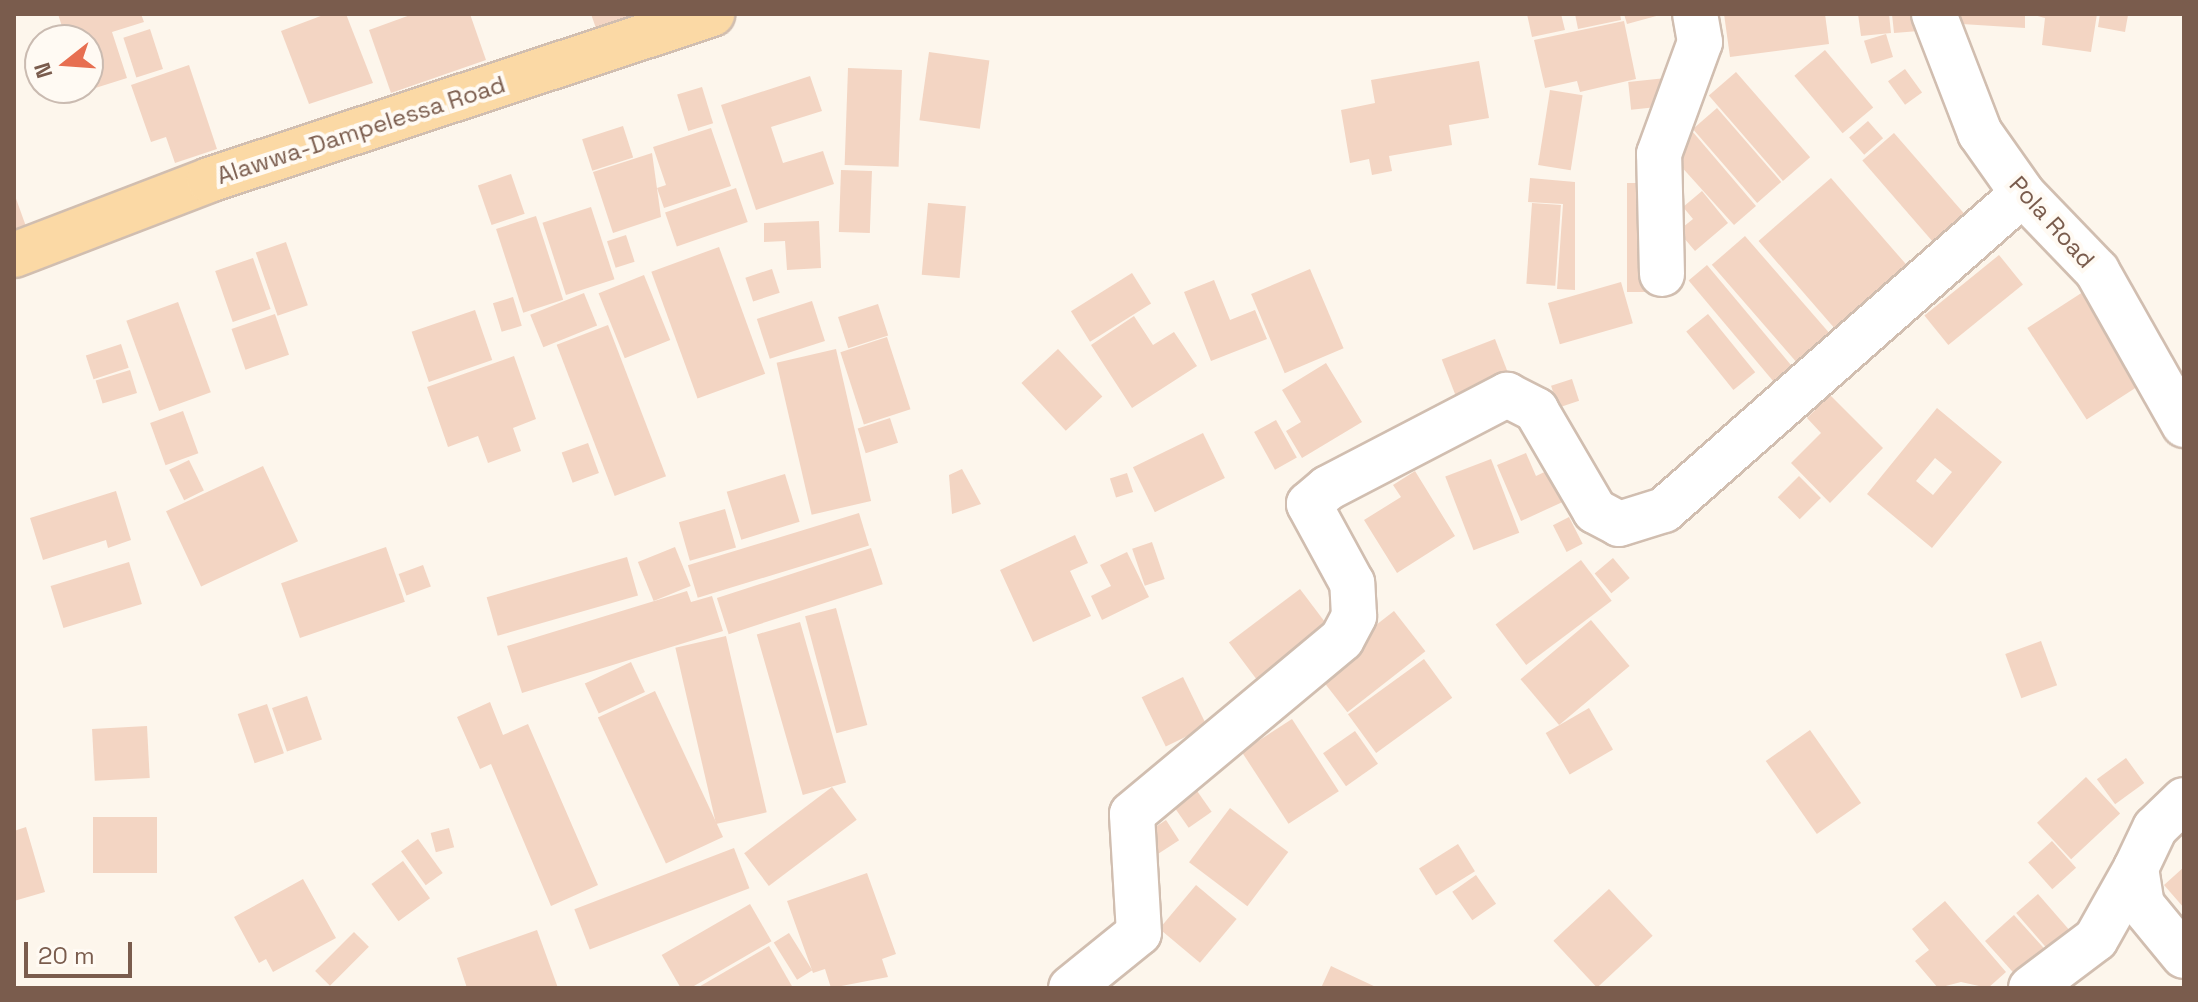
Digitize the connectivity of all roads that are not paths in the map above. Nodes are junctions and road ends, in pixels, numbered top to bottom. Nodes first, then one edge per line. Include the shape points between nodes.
1 (712, 14) edge
2 (1695, 14) edge
3 (1934, 14) edge
4 (2023, 194) junction
5 (14, 255) edge
6 (1662, 274) dead end
7 (2184, 425) edge
8 (2184, 800) edge
9 (2136, 868) junction
10 (2184, 956) edge
11 (1071, 988) edge
12 (2031, 988) edge

1 - 5 main road, Alawwa-Dampelessa Road via 209,180
2 - 6 street via 1700,42 1659,154
3 - 4 street, Pola Road via 1980,133
4 - 7 street, Pola Road via 2097,271
4 - 11 street via 1664,510 1619,524 1595,511 1536,410 1507,395 1328,488 1309,504 1352,583 1354,616 1342,639 1132,814 1139,933
8 - 9 street via 2155,828
9 - 10 street via 2142,905
9 - 12 street via 2096,939

